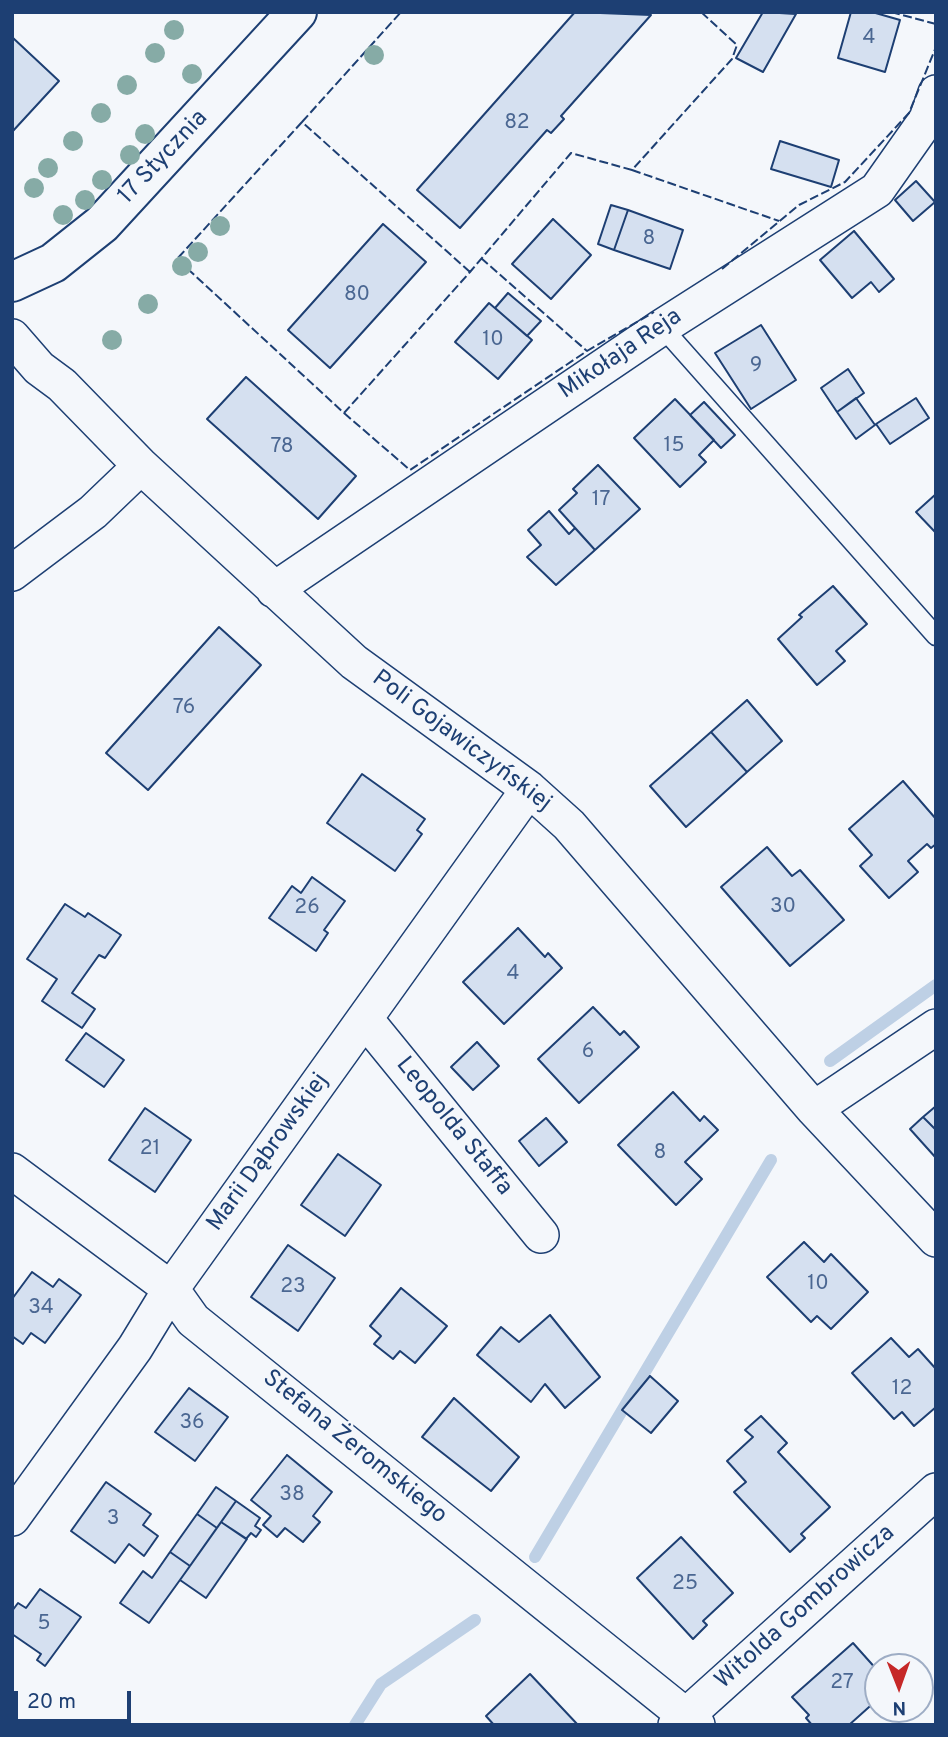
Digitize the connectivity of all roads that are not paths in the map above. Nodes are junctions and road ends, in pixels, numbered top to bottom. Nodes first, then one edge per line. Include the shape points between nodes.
1 (297, 12) edge
2 (936, 93) edge
3 (12, 282) edge
4 (662, 327) junction
5 (12, 337) edge
6 (141, 466) junction
7 (12, 573) edge
8 (274, 590) junction
9 (936, 636) edge
10 (529, 789) junction
11 (365, 1019) junction
12 (936, 1027) edge
13 (814, 1109) junction
14 (12, 1171) edge
15 (541, 1235) dead end
16 (936, 1239) edge
17 (171, 1289) junction
18 (936, 1491) edge
19 (12, 1518) edge
20 (686, 1722) edge

1 - 3 street, 17 Stycznia via 102,224 53,263
2 - 4 street, Mikołaja Reja via 926,119 877,190
4 - 8 street, Mikołaja Reja
4 - 9 lane
5 - 6 street, Poli Gojawiczyńskiej
6 - 7 street via 93,512
6 - 8 street, Poli Gojawiczyńskiej
8 - 10 street, Poli Gojawiczyńskiej via 354,662
10 - 11 street, Marii Dąbrowskiej
10 - 13 street, Poli Gojawiczyńskiej via 569,825
11 - 15 street, Leopolda Staffa
11 - 17 street, Marii Dąbrowskiej
12 - 13 street
13 - 16 street, Poli Gojawiczyńskiej
14 - 17 street, Stefana Żeromskiego
17 - 19 street, Marii Dąbrowskiej via 135,1348
17 - 20 street, Stefana Żeromskiego via 193,1320
18 - 20 street, Witolda Gombrowicza

